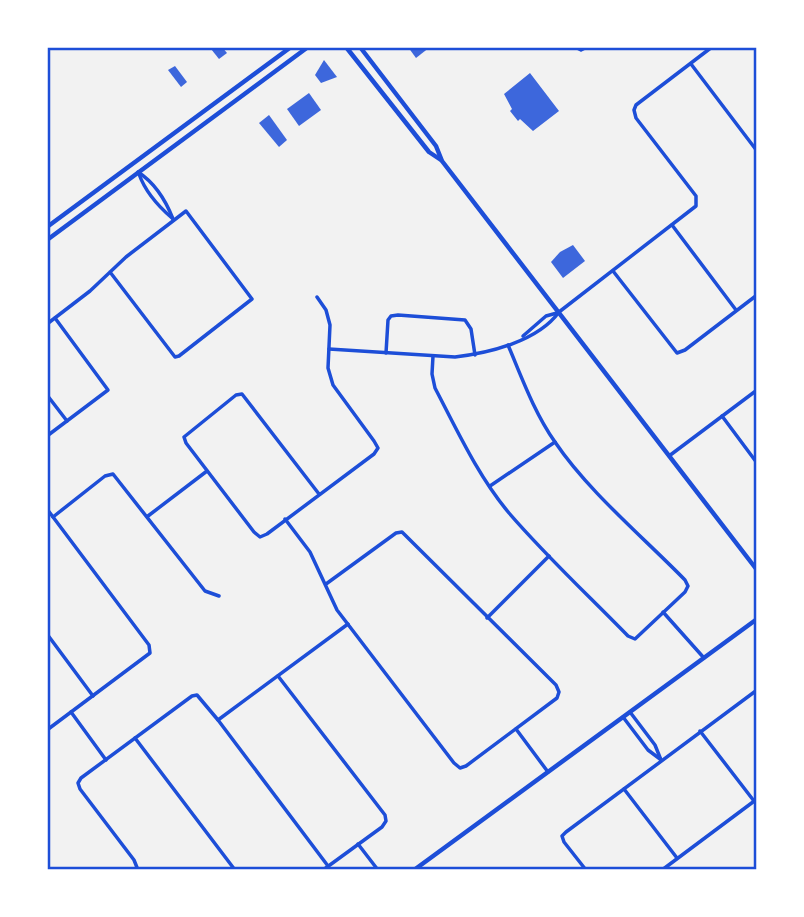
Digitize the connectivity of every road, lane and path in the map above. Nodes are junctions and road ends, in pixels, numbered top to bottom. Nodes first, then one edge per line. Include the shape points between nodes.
1 (291, 47) edge
2 (308, 47) edge
3 (346, 47) edge
4 (360, 47) edge
5 (575, 47) edge
6 (587, 47) edge
7 (712, 47) edge
8 (691, 64) junction
9 (185, 125) junction
10 (191, 134) junction
11 (757, 151) edge
12 (442, 161) junction
13 (138, 172) junction
14 (157, 191) junction
15 (151, 195) junction
16 (173, 219) junction
17 (672, 225) junction
18 (47, 227) edge
19 (47, 240) edge
20 (613, 271) junction
21 (110, 272) junction
22 (757, 295) edge
23 (317, 297) dead end
24 (737, 311) junction
25 (559, 312) junction
26 (55, 318) junction
27 (47, 324) edge
28 (522, 338) junction
29 (508, 345) junction
30 (329, 349) junction
31 (386, 352) junction
32 (475, 355) junction
33 (433, 356) junction
34 (757, 390) edge
35 (47, 395) edge
36 (722, 416) junction
37 (67, 421) junction
38 (47, 436) edge
39 (555, 442) junction
40 (669, 456) junction
41 (757, 463) edge
42 (207, 471) junction
43 (490, 487) junction
44 (319, 494) junction
45 (47, 509) edge
46 (148, 516) junction
47 (53, 517) junction
48 (285, 519) junction
49 (549, 556) junction
50 (757, 570) edge
51 (326, 584) junction
52 (219, 596) dead end
53 (663, 612) junction
54 (487, 618) junction
55 (757, 619) edge
56 (348, 624) junction
57 (47, 634) edge
58 (704, 658) junction
59 (278, 676) junction
60 (757, 690) edge
61 (93, 696) junction
62 (71, 712) junction
63 (630, 712) junction
64 (623, 717) junction
65 (218, 720) junction
66 (516, 729) junction
67 (47, 730) edge
68 (701, 731) junction
69 (649, 736) junction
70 (135, 738) junction
71 (642, 741) junction
72 (106, 760) junction
73 (661, 761) junction
74 (549, 773) junction
75 (624, 789) junction
76 (755, 800) edge
77 (358, 844) junction
78 (677, 858) junction
79 (328, 866) junction
80 (138, 870) edge
81 (235, 870) edge
82 (323, 870) edge
83 (378, 870) edge
84 (414, 870) edge
85 (586, 870) edge
86 (662, 870) edge

1 - 9 main road
2 - 10 main road
3 - 12 main road via 429,152
4 - 12 main road via 436,146
5 - 6 street
7 - 8 street
8 - 11 street
8 - 17 street via 634,110 696,196 697,203
9 - 10 main road
9 - 18 main road
10 - 13 main road
12 - 25 main road
13 - 14 street
13 - 15 street
13 - 19 main road
14 - 15 street
14 - 16 street
15 - 16 street
16 - 21 street
16 - 21 street via 186,211 252,299 175,356
17 - 20 street
17 - 24 street
20 - 24 street via 677,354
20 - 25 street
21 - 26 street
22 - 24 street
23 - 30 street via 330,325
25 - 28 street via 546,316
25 - 28 street via 551,323
25 - 40 main road
26 - 27 street
26 - 37 street via 108,390
28 - 29 street
29 - 32 street
29 - 39 street via 536,411
30 - 31 street
30 - 44 street via 333,385 378,448
31 - 32 street via 391,316 468,322
31 - 33 street
32 - 33 street
33 - 43 street via 435,388
34 - 36 street
35 - 37 street
36 - 40 street
36 - 41 street
37 - 38 street
39 - 43 street
39 - 53 street via 573,467 685,580 685,592
40 - 50 main road
42 - 44 street via 184,437 242,394
42 - 46 street
42 - 48 street via 260,537
43 - 49 street
44 - 48 street
45 - 47 street
46 - 47 street via 113,474
46 - 52 street via 205,591
47 - 61 street via 149,645 150,653
48 - 51 street via 310,552
49 - 53 street via 628,636 635,639
49 - 54 street
51 - 54 street via 402,532
51 - 56 street
53 - 58 street
54 - 66 street via 559,692
55 - 58 main road
56 - 59 street
56 - 66 street via 460,768
57 - 61 street
58 - 63 main road
59 - 65 street
59 - 77 street via 385,815 386,821
60 - 68 street
61 - 62 street
62 - 67 street
62 - 72 street
63 - 64 main road
63 - 69 street
64 - 71 street
64 - 74 main road
65 - 70 street via 197,695 192,696
65 - 79 street
66 - 74 street
68 - 73 street
68 - 76 street
69 - 71 street
69 - 73 street
70 - 72 street
70 - 81 street
71 - 73 street
72 - 80 street via 78,783
73 - 75 street
74 - 84 main road
75 - 78 street
75 - 85 street via 562,836
76 - 78 street
77 - 79 street
77 - 83 street
78 - 86 street
79 - 82 street

